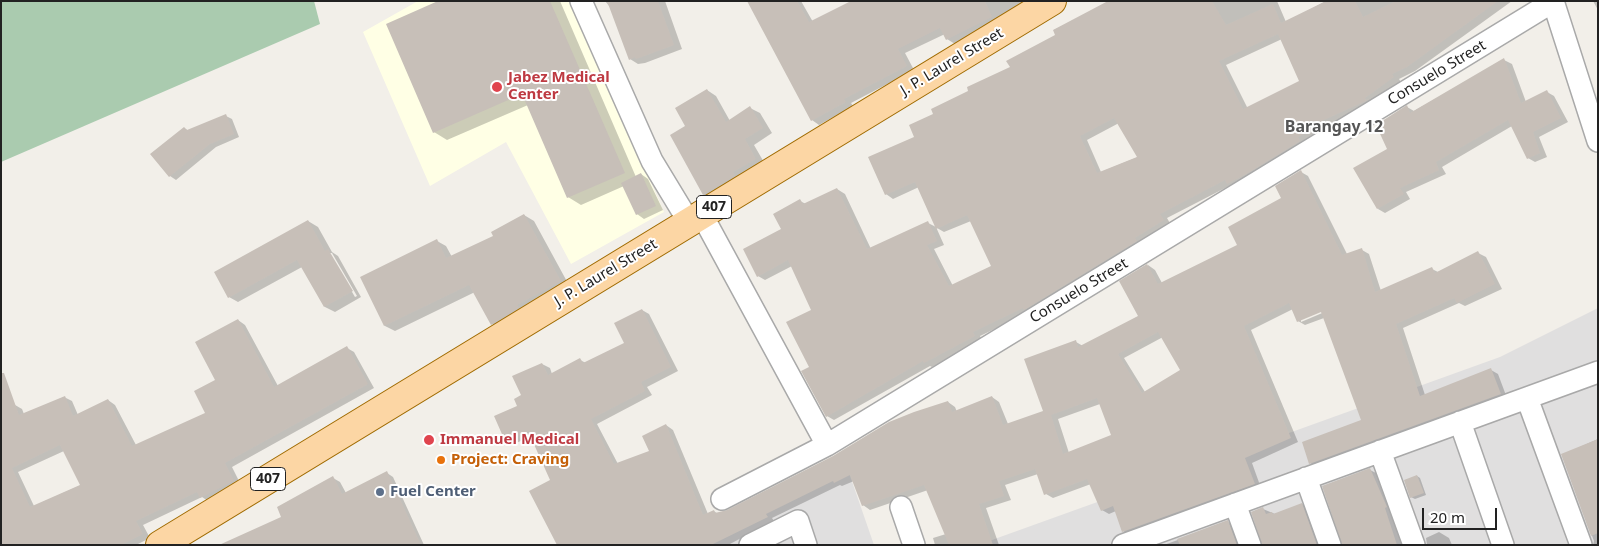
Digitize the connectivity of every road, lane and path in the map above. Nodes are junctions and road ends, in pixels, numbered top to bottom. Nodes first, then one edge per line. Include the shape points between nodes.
1 (581, 1) edge
2 (1052, 1) edge
3 (1553, 2) edge
4 (1598, 142) edge
5 (695, 219) junction
6 (1598, 372) edge
7 (1527, 398) junction
8 (1460, 422) junction
9 (827, 445) junction
10 (1380, 451) junction
11 (1306, 478) junction
12 (722, 499) dead end
13 (1235, 504) junction
14 (901, 507) dead end
15 (1166, 537) edge
16 (160, 545) edge
17 (750, 545) edge
18 (806, 545) edge
19 (914, 545) edge
20 (1123, 545) edge
21 (1250, 545) edge
22 (1330, 545) edge
23 (1414, 545) edge
24 (1503, 545) edge
25 (1580, 545) edge

1 - 5 street via 652,161
2 - 5 main road, J. P. Laurel Street / 407
3 - 4 street
3 - 9 street, Consuelo Street
5 - 9 street
5 - 16 main road, J. P. Laurel Street / 407
6 - 7 street
7 - 8 street
7 - 25 street
8 - 10 street
8 - 24 street
9 - 12 street, Consuelo Street
10 - 11 street
10 - 23 street
11 - 13 street
11 - 22 street
13 - 15 street
13 - 21 street
14 - 19 street
15 - 20 street
17 - 18 street via 798,521

